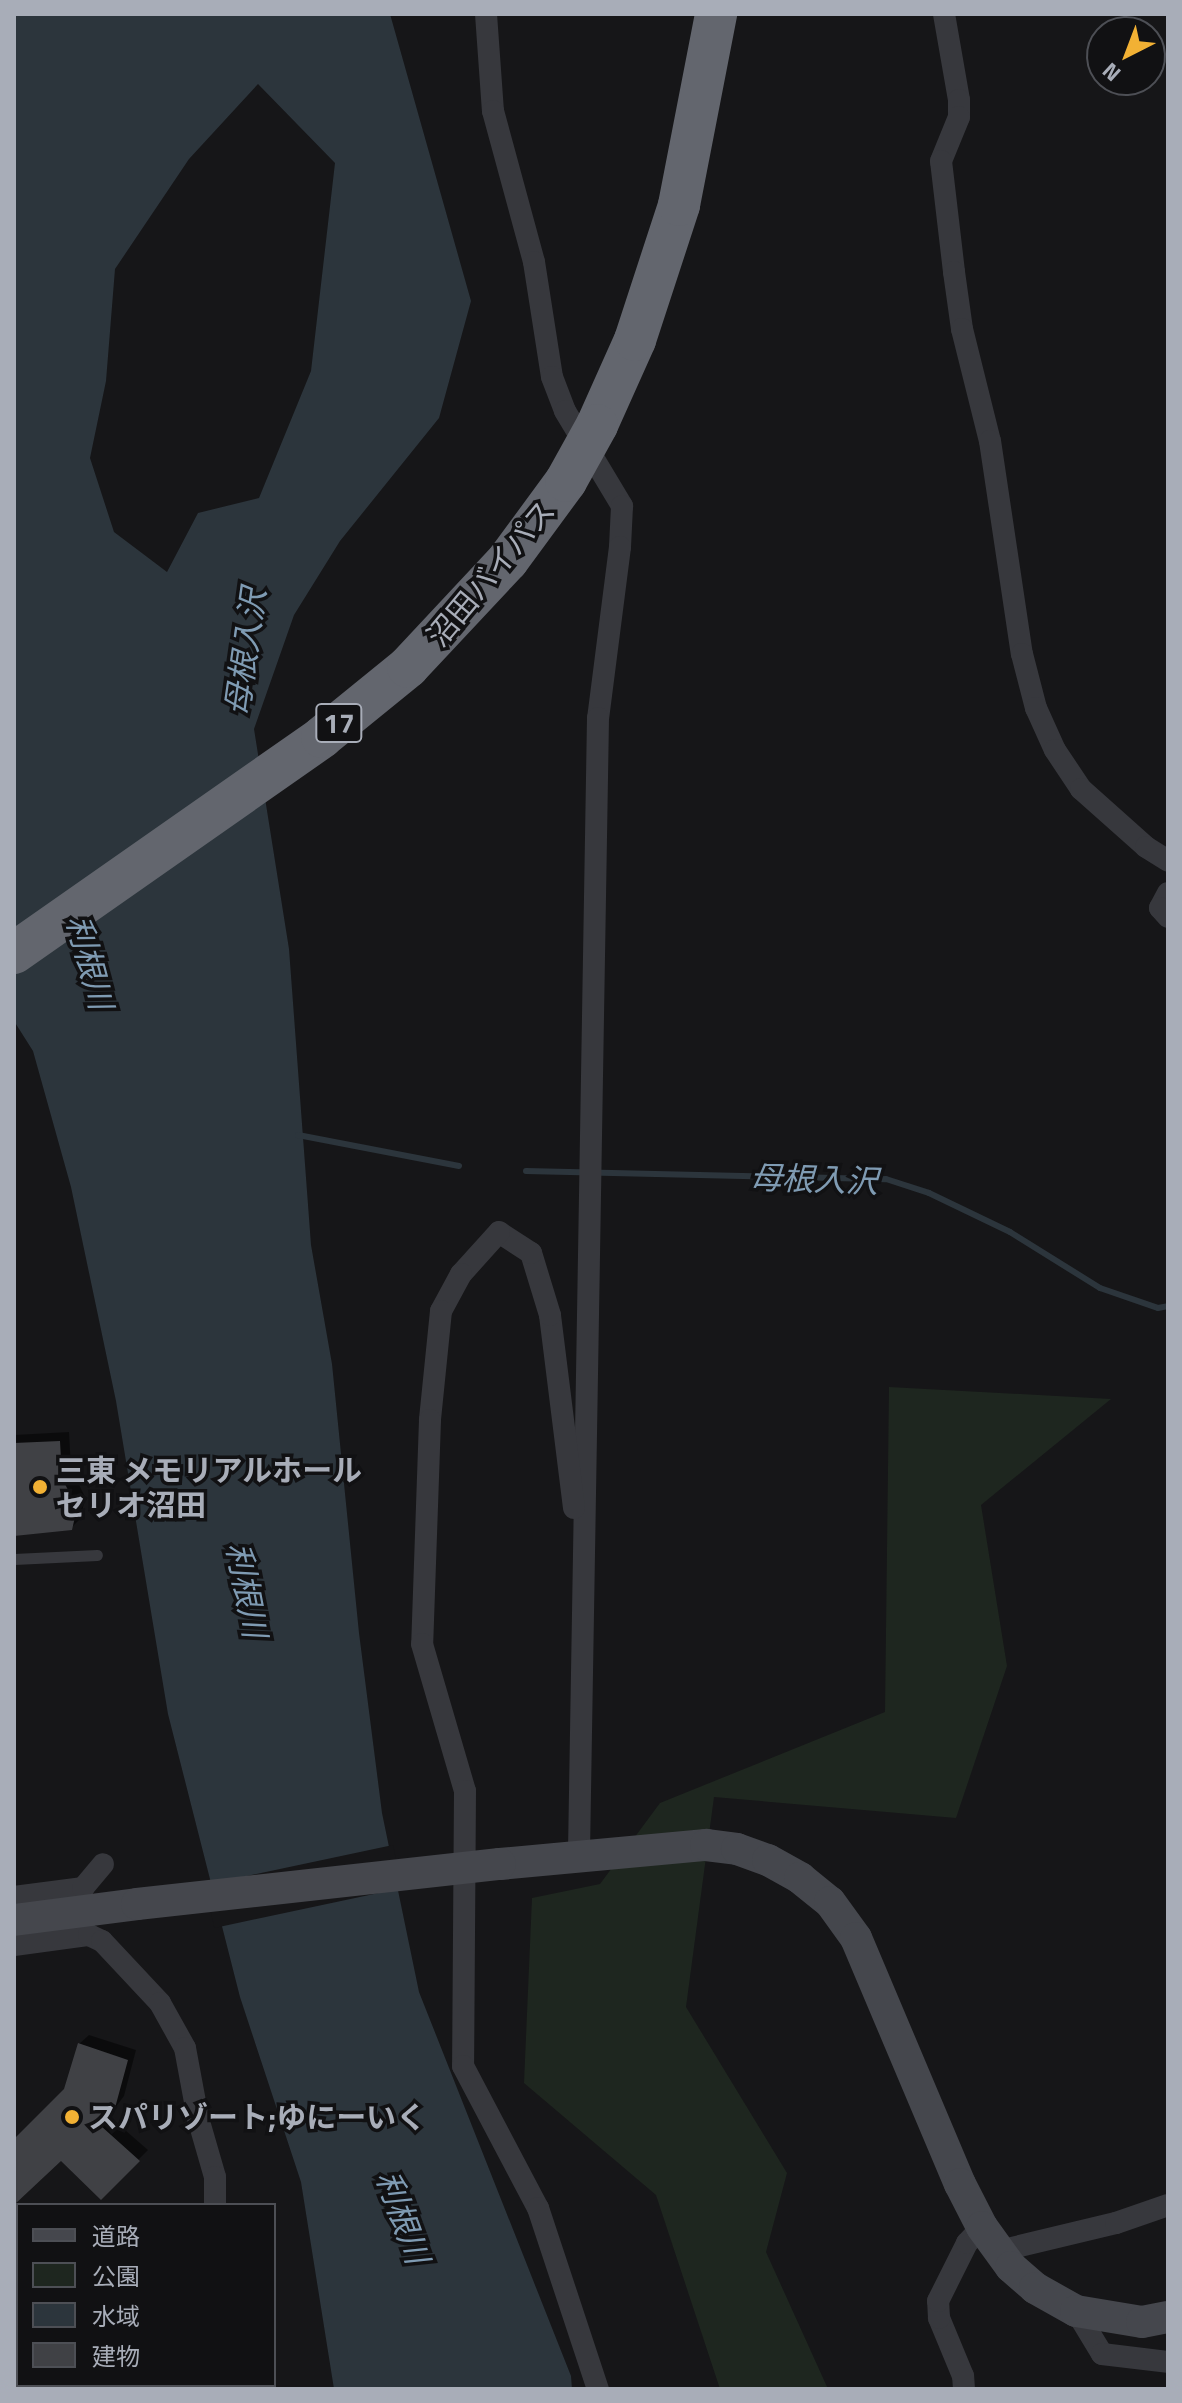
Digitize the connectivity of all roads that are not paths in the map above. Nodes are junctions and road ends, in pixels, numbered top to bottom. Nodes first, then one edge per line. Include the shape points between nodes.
1 (486, 14) edge
2 (716, 14) edge
3 (944, 14) edge
4 (1168, 861) edge
5 (1168, 893) edge
6 (1168, 917) edge
7 (14, 953) edge
8 (97, 1555) dead end
9 (14, 1559) edge
10 (584, 1577) junction
11 (579, 1857) junction
12 (103, 1864) dead end
13 (14, 1897) edge
14 (14, 1920) edge
15 (14, 1945) edge
16 (215, 2203) edge
17 (1168, 2205) edge
18 (991, 2239) junction
19 (1076, 2311) junction
20 (1168, 2317) edge
21 (1168, 2362) edge
22 (598, 2389) edge
23 (964, 2389) edge

1 - 10 street via 493,111 534,262 552,377 565,411 622,506 598,718
2 - 7 highway, 沼田バイパス / 17, bridge via 671,235 635,340 566,481 508,560 408,667 322,737
3 - 4 street via 959,100 959,117 941,161 954,272 962,329 990,441 1022,654 1036,708 1081,789
5 - 6 street via 1160,908
8 - 9 lane
10 - 11 street
10 - 22 street via 550,1315 531,1253 499,1232 461,1274 441,1311 430,1420 422,1644 466,1801 463,2066 538,2208
11 - 14 street, bridge
11 - 18 street via 706,1845 737,1849 800,1878 830,1902 870,1966 960,2184
12 - 13 street via 84,1893
15 - 16 street via 89,1934 102,1941 160,2003 185,2048 215,2177
17 - 18 street via 1116,2223
18 - 19 street via 1035,2288
18 - 23 street via 967,2243 938,2301
19 - 20 street via 1142,2322
19 - 21 street via 1102,2354

